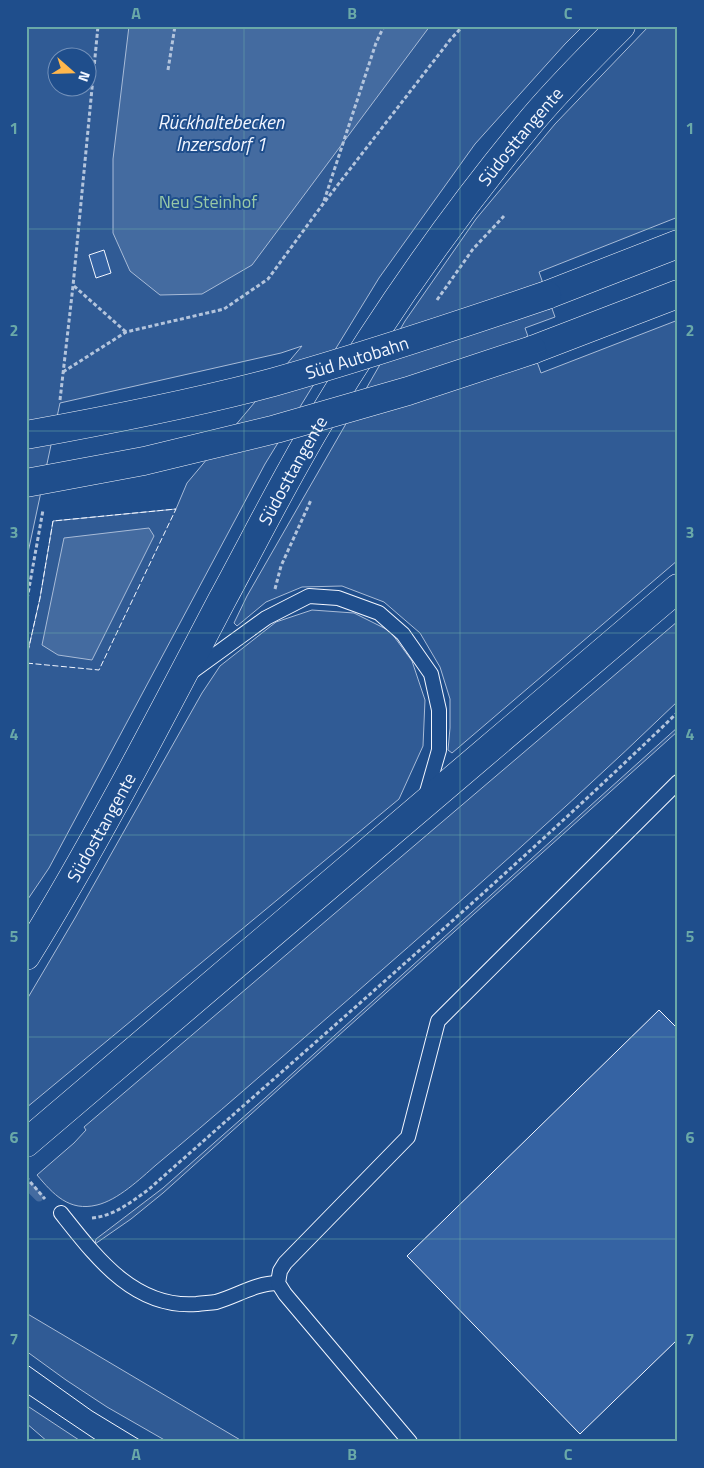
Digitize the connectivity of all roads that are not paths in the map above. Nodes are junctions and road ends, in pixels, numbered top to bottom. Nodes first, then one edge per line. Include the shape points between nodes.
1 (621, 26) edge
2 (678, 244) edge
3 (678, 294) edge
4 (26, 436) edge
5 (36, 492) edge
6 (678, 588) edge
7 (180, 680) junction
8 (678, 782) edge
9 (424, 805) junction
10 (26, 956) edge
11 (26, 1143) edge
12 (61, 1213) road end
13 (278, 1283) junction
14 (410, 1442) edge

1 - 7 highway, Südosttangente via 535,117 475,190 375,332 317,426
2 - 4 highway, Süd Autobahn, bridge via 547,295 413,341 272,382 134,416
3 - 5 highway, bridge via 532,350 408,391
6 - 9 highway
7 - 9 lane via 266,618 309,596 338,598 379,613 404,634 431,674 439,710 439,750
7 - 10 highway, Südosttangente via 72,880
8 - 13 lane via 438,1021 408,1137 286,1263 280,1271
9 - 11 highway
12 - 13 lane via 105,1265 126,1284 155,1299 190,1304 215,1302 266,1283
13 - 14 lane

